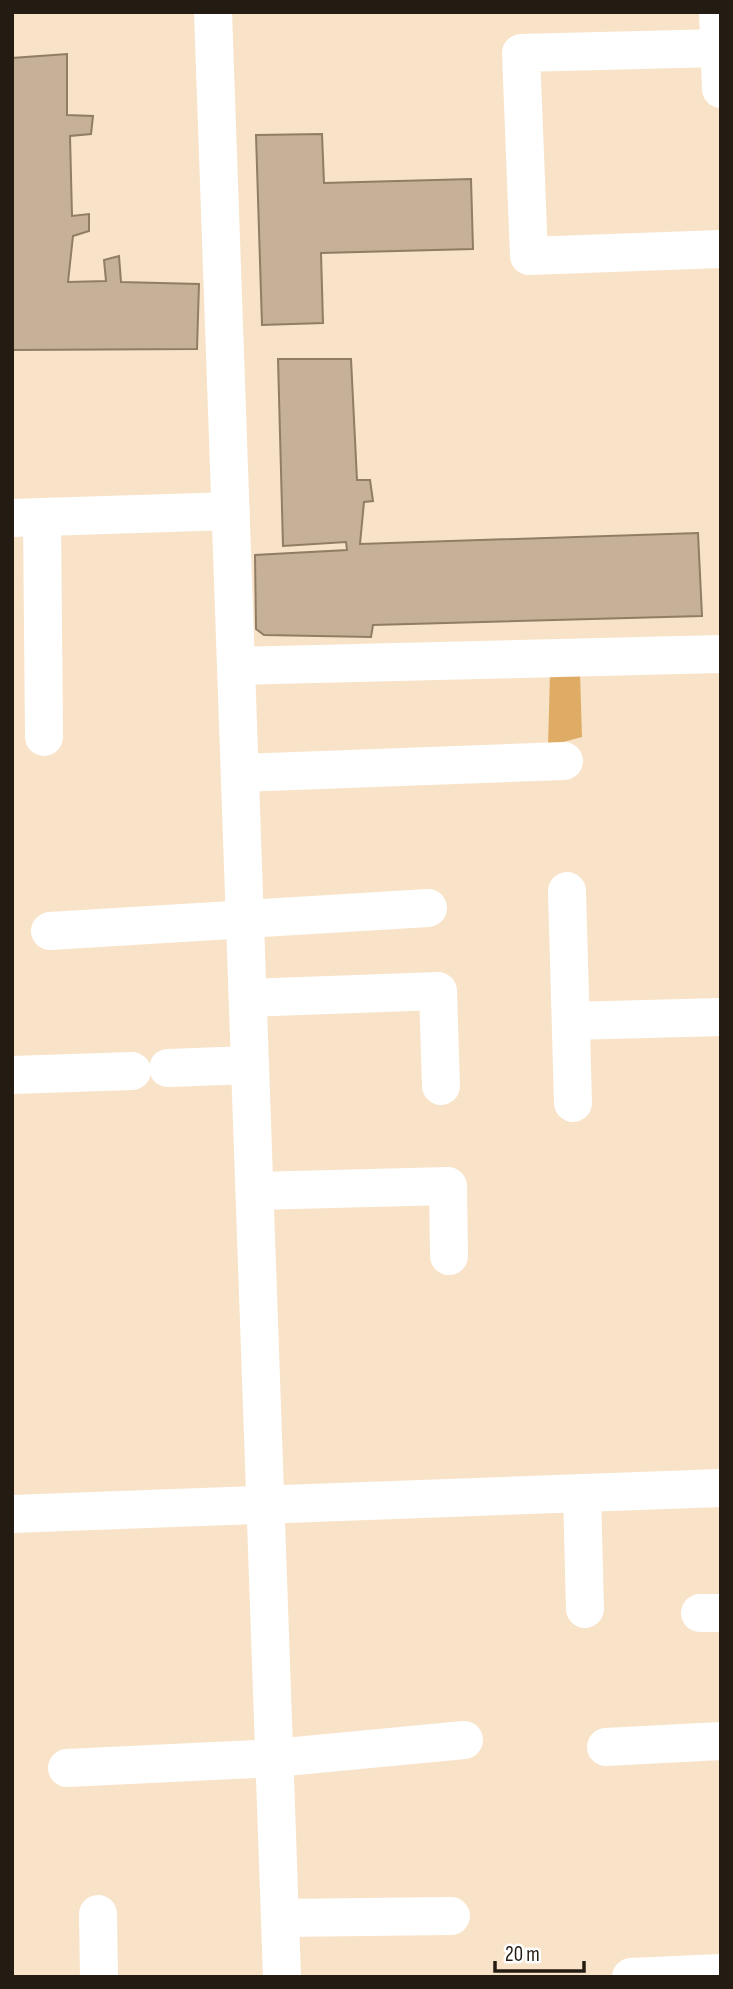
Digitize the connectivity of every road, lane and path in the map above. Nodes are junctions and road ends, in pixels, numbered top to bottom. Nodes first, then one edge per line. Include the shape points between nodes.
1 (212, 12) edge
2 (719, 30) edge
3 (721, 89) edge
4 (721, 249) edge
5 (231, 511) junction
6 (27, 518) edge
7 (721, 654) edge
8 (236, 666) junction
9 (44, 737) dead end
10 (565, 761) dead end
11 (240, 774) junction
12 (567, 891) dead end
13 (428, 908) dead end
14 (245, 919) junction
15 (50, 931) dead end
16 (248, 998) junction
17 (721, 1017) edge
18 (570, 1021) junction
19 (250, 1065) junction
20 (12, 1075) edge
21 (441, 1086) dead end
22 (573, 1103) dead end
23 (255, 1191) junction
24 (449, 1256) dead end
25 (721, 1488) edge
26 (582, 1493) junction
27 (266, 1504) junction
28 (12, 1514) edge
29 (585, 1609) dead end
30 (464, 1740) dead end
31 (721, 1741) edge
32 (606, 1747) dead end
33 (275, 1758) junction
34 (67, 1768) dead end
35 (98, 1914) dead end
36 (451, 1916) dead end
37 (280, 1918) junction
38 (721, 1973) edge
39 (99, 1977) edge
40 (282, 1977) edge
41 (631, 1977) edge

1 - 5 street
2 - 3 street
2 - 4 street via 521,53 529,256
5 - 6 street
5 - 8 street
6 - 9 street
7 - 8 street
8 - 11 street
10 - 11 street
11 - 14 street
12 - 18 street
13 - 14 street
14 - 15 street
14 - 16 street
16 - 19 street
16 - 21 street via 438,991
17 - 18 street
18 - 22 street
19 - 20 street
19 - 23 street
23 - 24 street via 448,1186
23 - 27 street
25 - 26 street
26 - 27 street
26 - 29 street
27 - 28 street
27 - 33 street
30 - 33 street
31 - 32 street
33 - 34 street
33 - 37 street
35 - 39 street
36 - 37 street
37 - 40 street
38 - 41 street

